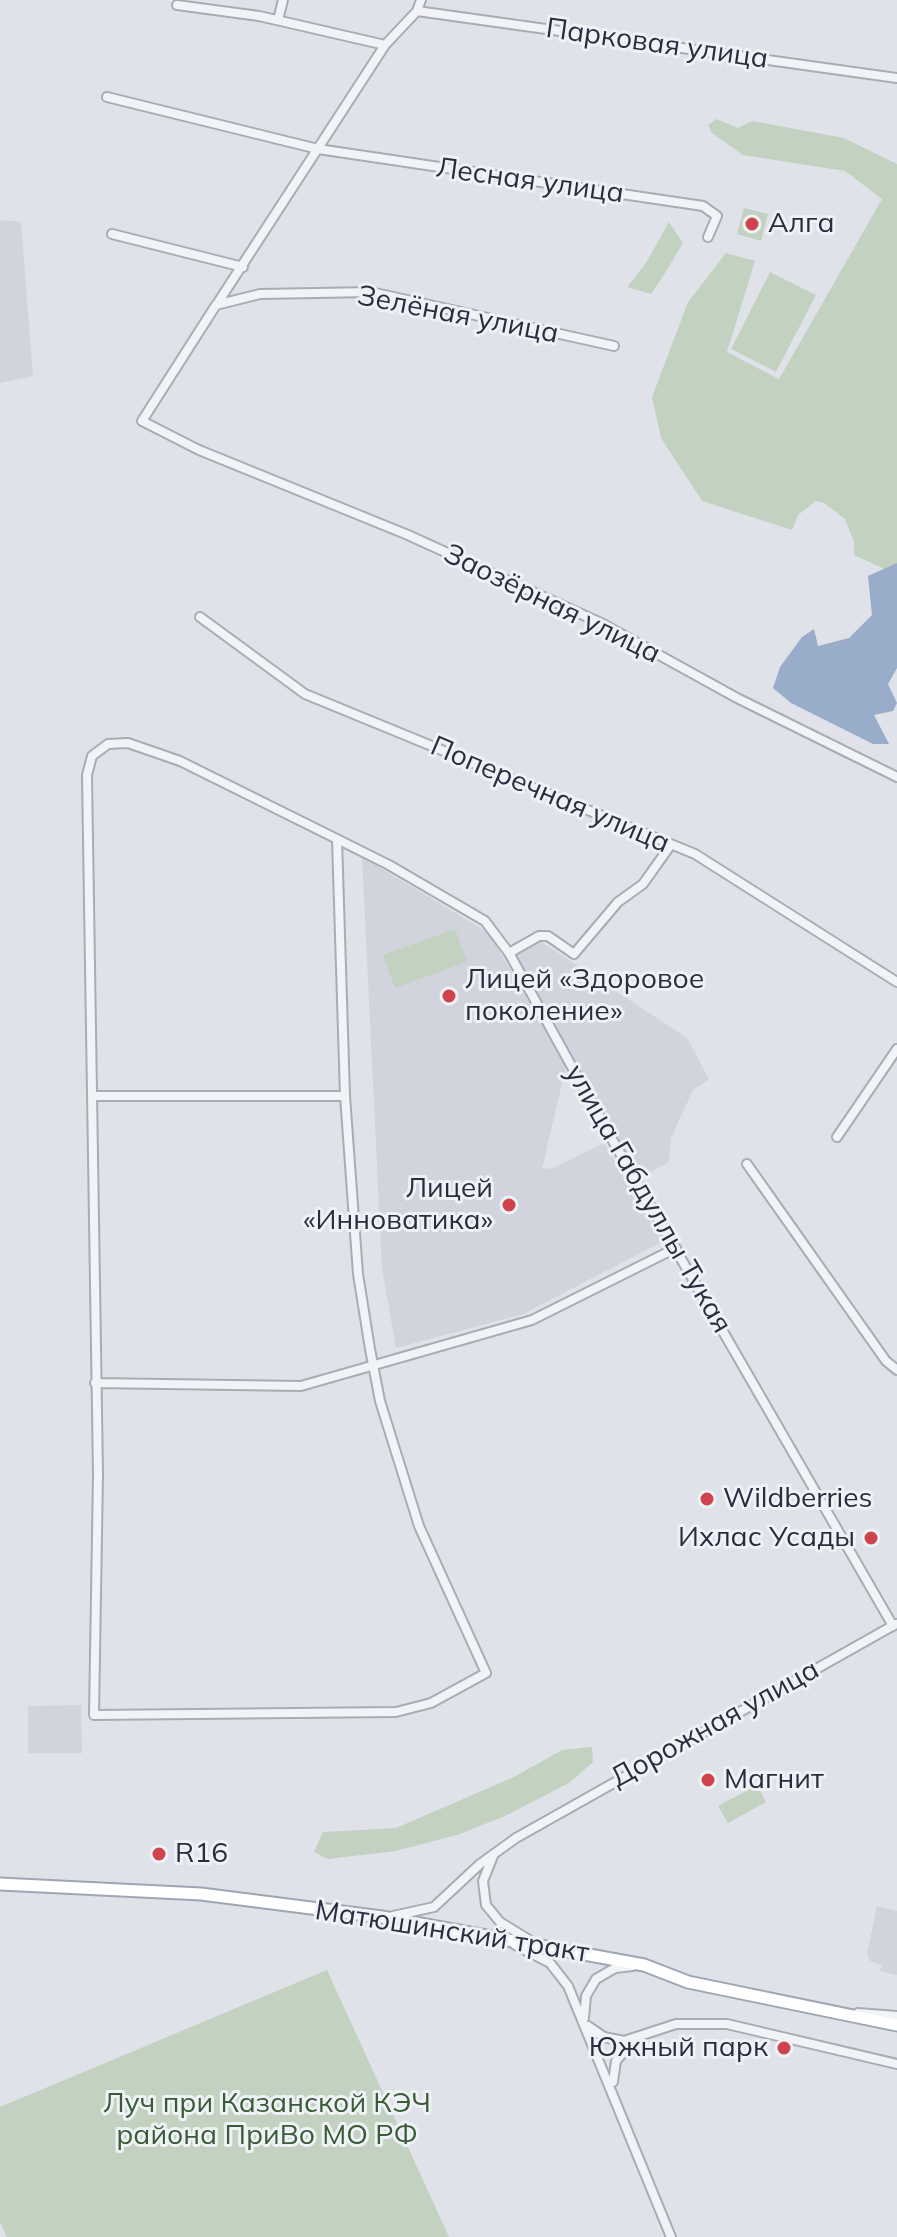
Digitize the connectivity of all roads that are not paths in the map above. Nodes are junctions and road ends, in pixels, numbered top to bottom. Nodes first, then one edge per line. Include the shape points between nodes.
1 (283, 0) edge
2 (421, 0) edge
3 (177, 5) dead end
4 (417, 11) junction
5 (278, 20) junction
6 (385, 45) junction
7 (897, 78) edge
8 (107, 97) dead end
9 (318, 149) junction
10 (112, 234) dead end
11 (708, 237) dead end
12 (243, 267) junction
13 (216, 305) junction
14 (614, 346) dead end
15 (200, 617) dead end
16 (897, 777) edge
17 (337, 839) junction
18 (670, 846) junction
19 (509, 953) junction
20 (897, 982) edge
21 (897, 1049) edge
22 (94, 1096) junction
23 (345, 1096) junction
24 (837, 1137) dead end
25 (747, 1164) dead end
26 (676, 1248) junction
27 (373, 1367) junction
28 (897, 1370) edge
29 (95, 1383) junction
30 (895, 1625) edge
31 (494, 1854) junction
32 (0, 1884) edge
33 (382, 1917) junction
34 (500, 1938) junction
35 (535, 1944) junction
36 (644, 1965) junction
37 (847, 2012) junction
38 (897, 2016) edge
39 (584, 2023) junction
40 (897, 2025) edge
41 (635, 2039) junction
42 (897, 2064) edge
43 (613, 2089) junction
44 (671, 2237) edge

1 - 5 street
2 - 4 street
3 - 5 street
4 - 6 street
4 - 7 street, Парковая улица
5 - 6 street
6 - 9 street
8 - 9 street
9 - 11 street, Лесная улица via 703,206 717,216
9 - 12 street
10 - 12 street
12 - 13 street
13 - 14 street, Зелёная улица via 260,294 371,292
13 - 16 street, Заозёрная улица via 142,421 603,624
15 - 18 street, Поперечная улица via 305,694
17 - 19 street, улица Габдуллы Тукая via 485,921
17 - 22 street, улица Габдуллы Тукая via 154,750 108,744 92,756 87,775
17 - 23 street
18 - 19 street via 643,884 618,902 574,954 548,936
18 - 20 street, Поперечная улица via 695,854
19 - 26 street, улица Габдуллы Тукая
21 - 24 street
22 - 23 street
22 - 29 street
23 - 27 street via 358,1274
25 - 28 street
26 - 27 street via 532,1320
26 - 30 street, улица Габдуллы Тукая
27 - 29 street via 301,1386
27 - 29 street via 419,1526 486,1673 431,1703 396,1712 94,1715
30 - 31 street, Дорожная улица via 612,1780
31 - 33 street, Дорожная улица via 434,1907
31 - 35 street via 483,1881 486,1905 500,1922
32 - 33 main road, Матюшинский тракт via 201,1894
33 - 34 main road, Матюшинский тракт
34 - 35 main road, Матюшинский тракт
34 - 39 street via 557,1970
35 - 36 main road, Матюшинский тракт
36 - 37 main road, Матюшинский тракт via 688,1982
36 - 39 street via 615,1968 596,1979 586,1996
37 - 38 street
37 - 40 main road, Матюшинский тракт
39 - 41 street via 604,2037
39 - 43 street
41 - 42 street via 676,2024 710,2022
41 - 43 street via 616,2061
43 - 44 street

